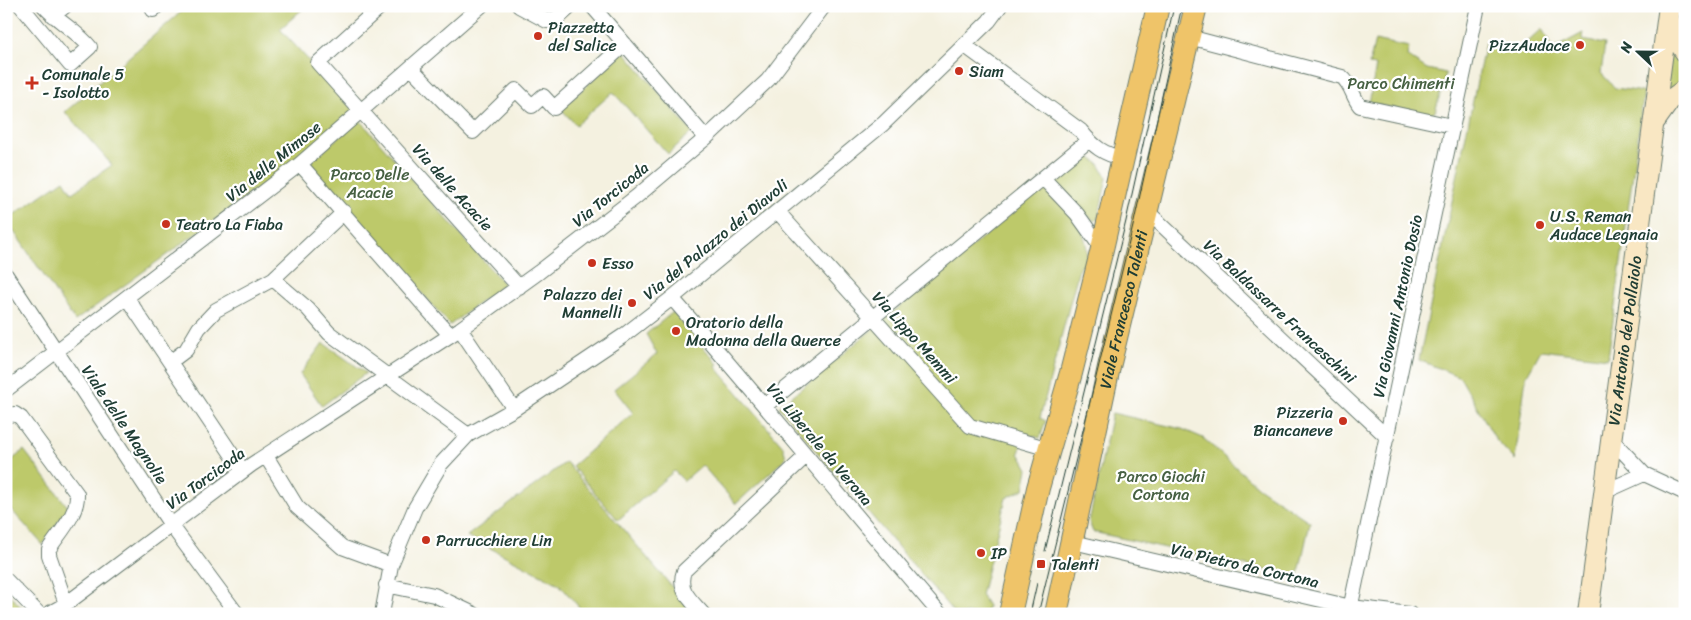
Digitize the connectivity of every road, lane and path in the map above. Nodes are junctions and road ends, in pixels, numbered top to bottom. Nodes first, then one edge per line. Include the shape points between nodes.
1 (21, 6) edge
2 (65, 6) edge
3 (381, 6) edge
4 (481, 6) edge
5 (519, 6) edge
6 (571, 6) edge
7 (592, 6) edge
8 (824, 6) edge
9 (1000, 6) edge
10 (1158, 6) edge
11 (1196, 6) edge
12 (1478, 6) edge
13 (1668, 10) edge
14 (49, 11) edge
15 (1189, 37) junction
16 (625, 44) junction
17 (964, 45) junction
18 (1685, 52) edge
19 (411, 68) junction
20 (1685, 89) edge
21 (362, 111) junction
22 (1654, 122) junction
23 (1452, 126) junction
24 (706, 138) junction
25 (1088, 141) junction
26 (1123, 158) junction
27 (300, 164) junction
28 (1042, 178) junction
29 (344, 212) junction
30 (778, 212) junction
31 (1148, 212) junction
32 (1102, 249) junction
33 (6, 275) edge
34 (272, 279) junction
35 (519, 286) junction
36 (127, 298) junction
37 (672, 298) junction
38 (874, 317) junction
39 (455, 332) junction
40 (56, 353) junction
41 (170, 362) junction
42 (387, 376) junction
43 (6, 390) edge
44 (766, 405) junction
45 (514, 409) junction
46 (6, 415) edge
47 (468, 436) junction
48 (1387, 437) junction
49 (1611, 438) junction
50 (1049, 449) junction
51 (266, 456) junction
52 (806, 456) junction
53 (243, 471) junction
54 (1644, 474) junction
55 (1683, 489) edge
56 (1604, 492) junction
57 (171, 525) junction
58 (1073, 542) junction
59 (391, 565) junction
60 (1017, 576) junction
61 (6, 580) edge
62 (386, 586) junction
63 (66, 604) junction
64 (1350, 610) edge
65 (39, 614) edge
66 (48, 614) edge
67 (237, 614) edge
68 (382, 614) edge
69 (474, 614) edge
70 (703, 614) edge
71 (940, 614) edge
72 (998, 614) edge
73 (1010, 614) edge
74 (1056, 614) edge
75 (1410, 614) edge
76 (1588, 614) edge

1 - 14 street via 70,65 90,47 80,34
2 - 14 street
3 - 21 street via 318,63
4 - 19 street, Via delle Mimose
5 - 6 street via 547,21 559,17
7 - 16 street
8 - 24 street, Via Torcicoda via 768,80
9 - 17 street, Via del Palazzo dei Diavoli
10 - 26 main road
11 - 15 main road, Viale Francesco Talenti
12 - 23 street, Via Giovanni Antonio Dosio
13 - 18 street via 1675,37
13 - 22 street, Via Antonio del Pollaiolo
15 - 23 street via 1342,77 1350,83 1360,106
15 - 31 main road, Viale Francesco Talenti
16 - 19 street via 554,108 543,96 532,106 516,90 473,132
16 - 24 street
17 - 25 street via 1080,131
17 - 30 street, Via del Palazzo dei Diavoli via 883,124
19 - 21 street, Via delle Mimose
20 - 22 street via 1670,100
21 - 27 street, Via delle Mimose
21 - 35 street, Via delle Acacie
22 - 49 street, Via Antonio del Pollaiolo
23 - 48 street, Via Giovanni Antonio Dosio
24 - 35 street, Via Torcicoda via 641,193
25 - 26 street via 1105,154
25 - 28 street
26 - 32 main road
27 - 29 street
27 - 36 street, Via delle Mimose
28 - 32 street via 1077,214
28 - 38 street
29 - 34 street
29 - 39 street
30 - 37 street, Via del Palazzo dei Diavoli
30 - 38 street, Via Lippo Memmi
31 - 48 street, Via Baldassarre Franceschini
31 - 58 main road, Viale Francesco Talenti via 1109,367
32 - 50 main road
33 - 40 street, Viale delle Magnolie
34 - 41 street via 216,310 199,328 186,350
34 - 42 street via 308,308 328,333
35 - 39 street, Via Torcicoda
36 - 40 street, Via delle Mimose
36 - 41 street
37 - 44 street, Via Liberale da Verona
37 - 45 street, Via del Palazzo dei Diavoli via 623,336
38 - 44 street
38 - 50 street, Via Lippo Memmi via 970,426
39 - 42 street, Via Torcicoda
39 - 45 street
40 - 43 street, Via delle Mimose
40 - 57 street, Viale delle Magnolie
41 - 53 street
42 - 47 street
42 - 51 street, Via Torcicoda
44 - 52 street, Via Liberale da Verona
45 - 47 street, Via del Palazzo dei Diavoli
46 - 63 street via 15,414 21,418 77,494 78,504 49,549
47 - 59 street, Via del Palazzo dei Diavoli via 441,464 424,489
48 - 64 street, Via Giovanni Antonio Dosio
49 - 54 street
49 - 56 street, Via Antonio del Pollaiolo
50 - 60 main road
51 - 53 street, Via Torcicoda
51 - 59 street via 297,507 342,546
52 - 70 street via 684,571 680,581 682,590
52 - 71 street, Via Liberale da Verona
53 - 57 street, Via Torcicoda
54 - 55 street
54 - 56 street
56 - 76 street, Via Antonio del Pollaiolo
57 - 63 street, Via Torcicoda
57 - 67 street, Viale delle Magnolie
58 - 64 street, Via Pietro da Cortona
58 - 74 main road, Viale Francesco Talenti
59 - 62 street, Via del Palazzo dei Diavoli
60 - 72 main road
60 - 73 main road
61 - 65 street
62 - 68 street, Via del Palazzo dei Diavoli
62 - 69 street via 434,595
63 - 66 street, Via Torcicoda
64 - 75 street, Via Pietro da Cortona

